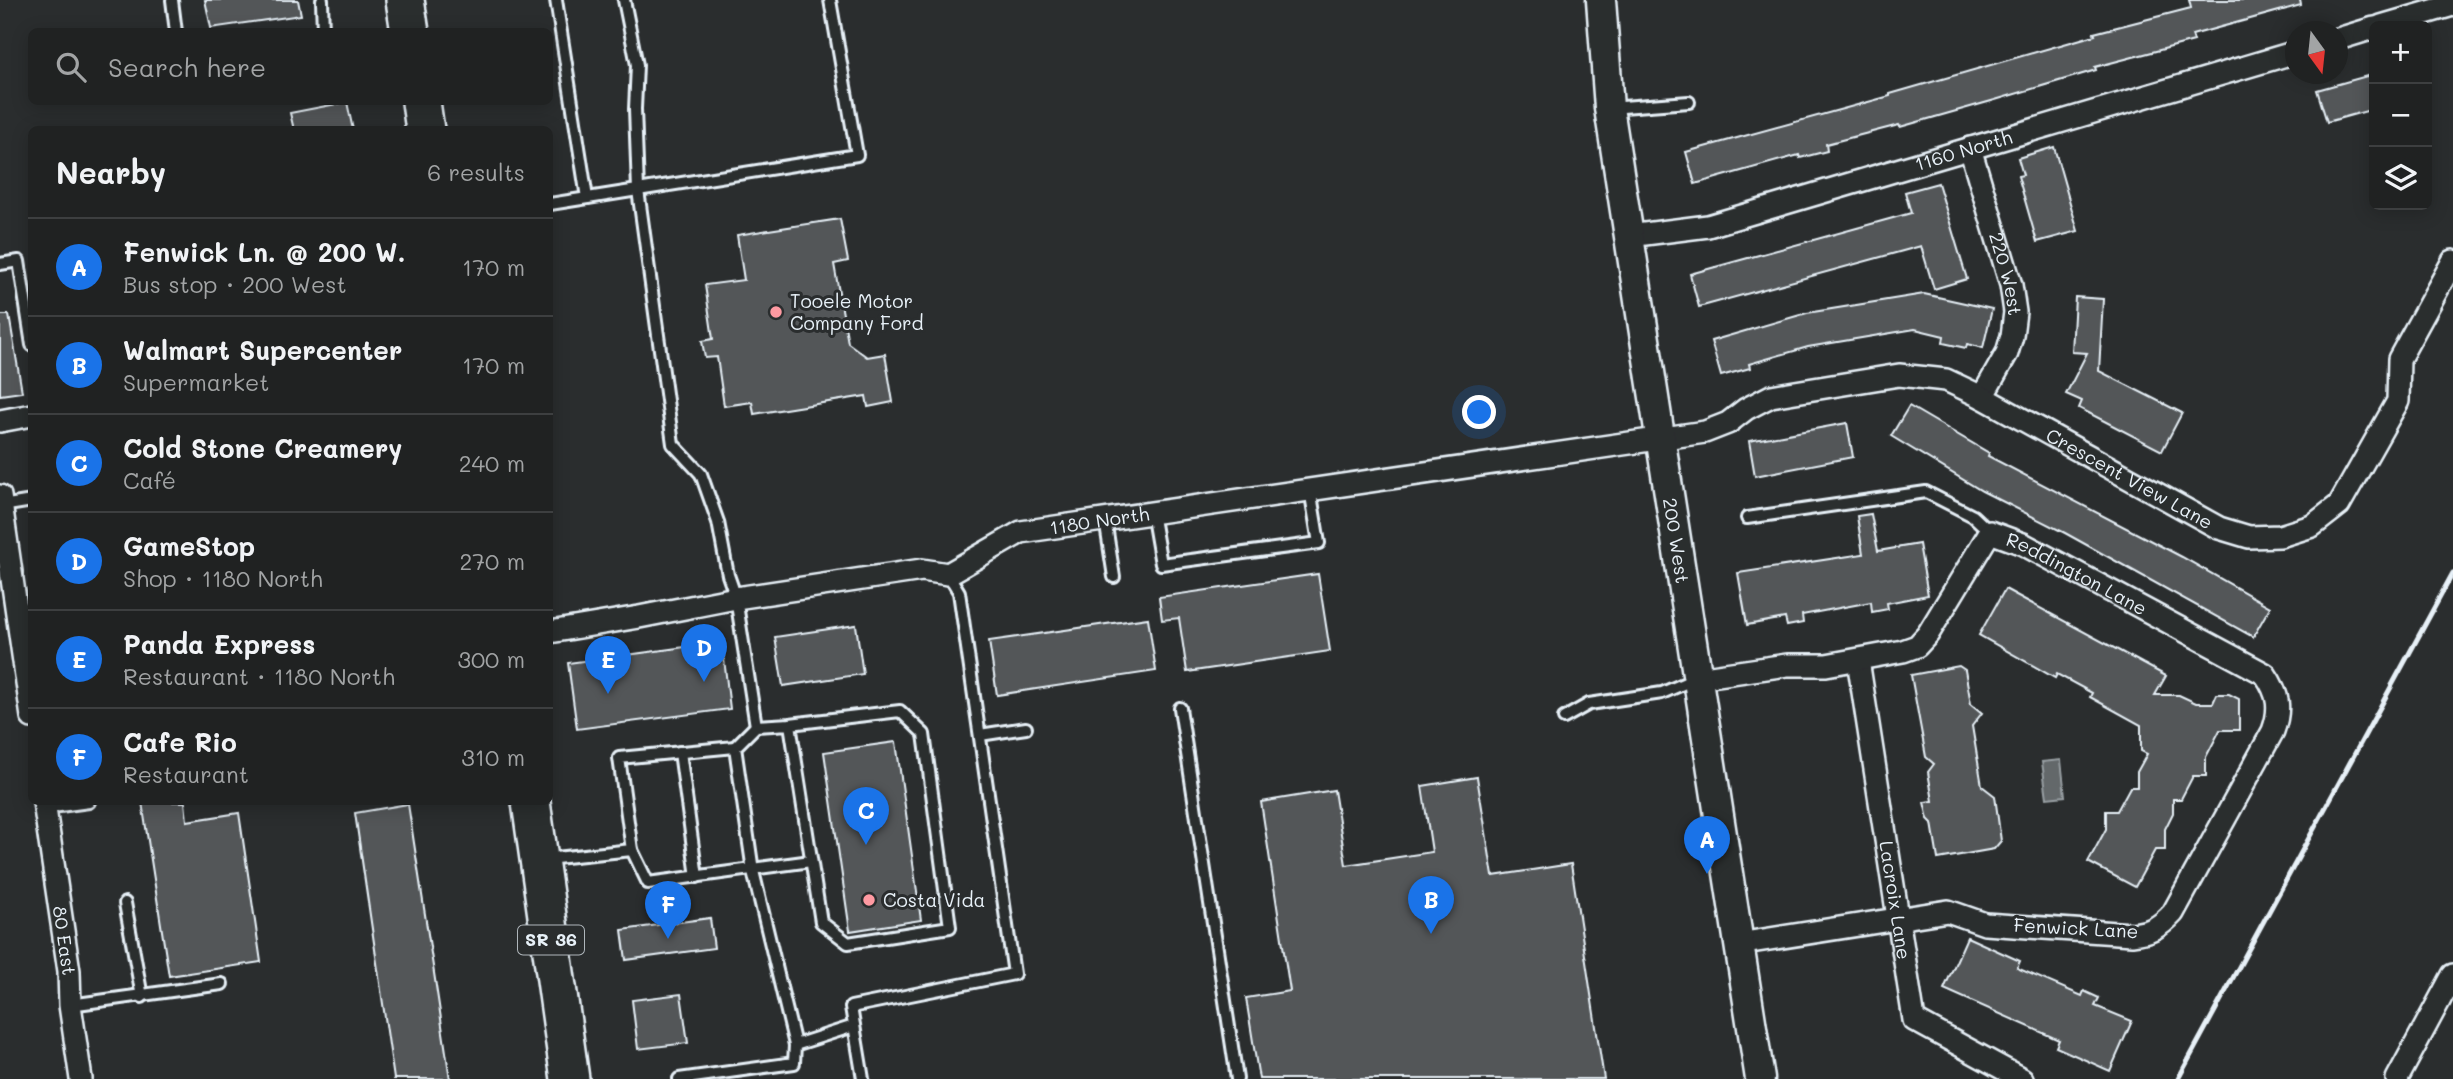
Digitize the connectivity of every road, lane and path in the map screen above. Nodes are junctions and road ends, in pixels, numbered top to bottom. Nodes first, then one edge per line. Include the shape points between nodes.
1 (172, 0) edge
2 (322, 0) edge
3 (405, 0) edge
4 (556, 0) edge
5 (624, 0) edge
6 (830, 0) edge
7 (1601, 0) edge
8 (2453, 5) edge
9 (2398, 21) edge
10 (176, 28) edge
11 (323, 28) edge
12 (409, 28) edge
13 (2369, 29) edge
14 (2348, 36) edge
15 (2285, 55) edge
16 (1689, 102) dead end
17 (421, 105) edge
18 (1609, 108) junction
19 (424, 126) edge
20 (1970, 148) junction
21 (638, 190) junction
22 (587, 198) junction
23 (553, 204) edge
24 (1629, 236) junction
25 (2453, 261) edge
26 (0, 264) edge
27 (28, 319) edge
28 (1982, 397) junction
29 (28, 416) edge
30 (0, 421) edge
31 (1661, 437) junction
32 (1310, 489) junction
33 (1, 501) edge
34 (28, 501) edge
35 (1152, 512) junction
36 (1747, 518) dead end
37 (1105, 519) junction
38 (1990, 532) junction
39 (948, 574) junction
40 (1114, 577) dead end
41 (736, 598) junction
42 (553, 631) edge
43 (27, 659) edge
44 (1858, 660) junction
45 (1697, 678) junction
46 (2279, 702) joint
47 (1180, 708) dead end
48 (1564, 718) dead end
49 (790, 724) junction
50 (756, 726) junction
51 (1026, 728) dead end
52 (980, 735) junction
53 (735, 747) junction
54 (680, 752) junction
55 (44, 805) edge
56 (531, 805) edge
57 (632, 850) junction
58 (540, 860) junction
59 (811, 861) junction
60 (753, 870) junction
61 (697, 877) junction
62 (125, 903) dead end
63 (1897, 918) junction
64 (1738, 944) junction
65 (2453, 975) edge
66 (222, 984) dead end
67 (142, 997) junction
68 (70, 1005) junction
69 (854, 1026) junction
70 (795, 1045) junction
71 (81, 1079) edge
72 (570, 1079) edge
73 (679, 1079) edge
74 (863, 1079) edge
75 (1237, 1079) edge
76 (1760, 1079) edge
77 (2022, 1079) edge
78 (2397, 1079) edge

1 - 10 lane
2 - 11 lane
3 - 12 highway
4 - 22 lane
5 - 21 lane via 636,65
6 - 21 lane via 857,155
7 - 18 street, 200 West
8 - 9 street
13 - 14 street
15 - 20 street, 1160 North
16 - 18 lane
17 - 19 highway
18 - 24 street, 200 West
20 - 24 street, 1160 North via 1708,226
20 - 28 street, 220 West via 2015,312 2007,353
21 - 22 lane
21 - 41 lane via 673,444 701,474
22 - 23 lane
24 - 31 street, 200 West
25 - 28 street, Crescent View Lane via 2399,359 2398,401 2339,505 2327,517 2297,532 2264,538 2219,528
26 - 27 lane via 19,261
28 - 31 street, Crescent View Lane via 1947,380 1899,375 1771,396 1705,432
29 - 30 street
31 - 32 street, 1180 North
31 - 45 street, 200 West
32 - 35 street, 1180 North
32 - 35 lane via 1319,543 1161,564
33 - 34 lane
33 - 43 street
35 - 37 street, 1180 North
36 - 38 lane via 1926,492 1973,516
37 - 39 street, 1180 North via 1021,532
37 - 40 lane
38 - 44 street, Reddington Lane via 1917,646
38 - 46 street, Reddington Lane via 2024,544 2265,674
39 - 41 street via 922,570
39 - 52 lane via 959,592
41 - 42 street
41 - 50 lane
44 - 45 street, Reddington Lane
44 - 63 street, Lacroix Lane
45 - 48 lane via 1662,693 1588,704
45 - 64 street, 200 West
46 - 63 street, Fenwick Lane via 2273,732 2173,913 2161,926 2132,933 1985,924 1948,911
47 - 75 lane
49 - 50 lane
49 - 59 lane
49 - 59 lane via 900,711 924,734 950,927 848,943 821,922
50 - 53 lane
51 - 52 lane
52 - 69 lane via 1014,974 851,1007
53 - 54 lane
53 - 60 lane
54 - 57 lane via 620,758
54 - 61 lane
55 - 68 street, 80 East
56 - 58 highway, SR 36
57 - 58 lane
57 - 61 lane via 648,883
58 - 72 highway, SR 36
59 - 60 lane
60 - 61 lane
60 - 70 lane
62 - 67 lane
63 - 64 street, Fenwick Lane
63 - 77 street, Lacroix Lane via 1914,1020
64 - 76 street, 200 West
65 - 78 street
66 - 67 lane
67 - 68 lane
68 - 71 street, 80 East
69 - 70 lane
69 - 74 lane
70 - 73 lane via 794,1063

